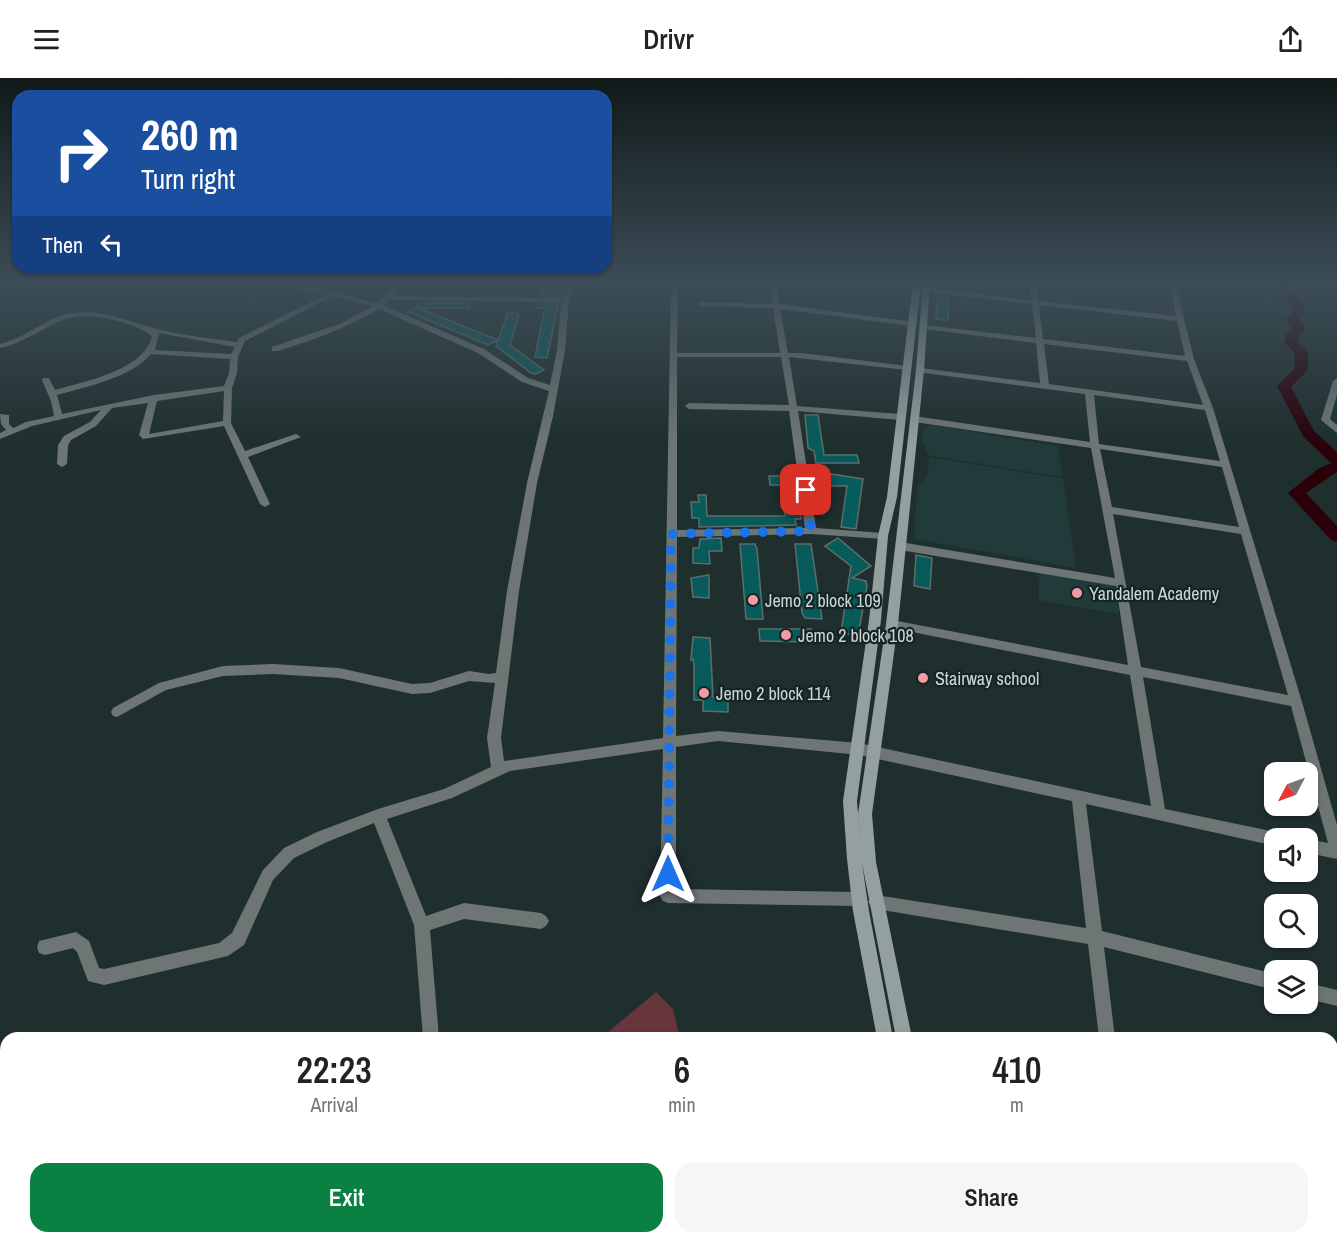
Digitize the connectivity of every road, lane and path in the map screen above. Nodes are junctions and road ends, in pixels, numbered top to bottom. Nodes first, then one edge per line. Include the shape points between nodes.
1 (27, 336) edge
2 (156, 336) edge
3 (184, 336) edge
4 (249, 336) edge
5 (312, 336) edge
6 (446, 336) edge
7 (562, 336) edge
8 (673, 336) edge
9 (780, 336) edge
10 (910, 336) edge
11 (924, 336) edge
12 (981, 336) edge
13 (1040, 336) edge
14 (1185, 336) edge
15 (1041, 341) junction
16 (239, 345) junction
17 (0, 346) edge
18 (275, 349) dead end
19 (151, 352) junction
20 (672, 355) junction
21 (783, 355) junction
22 (234, 357) junction
23 (1190, 359) junction
24 (907, 368) junction
25 (920, 370) junction
26 (46, 380) dead end
27 (1337, 381) edge
28 (1045, 387) junction
29 (228, 388) junction
30 (553, 389) junction
31 (1089, 392) junction
32 (52, 394) junction
33 (154, 398) junction
34 (109, 406) junction
35 (689, 406) dead end
36 (793, 408) junction
37 (1209, 408) junction
38 (0, 417) edge
39 (58, 417) junction
40 (900, 417) junction
41 (914, 419) junction
42 (227, 423) junction
43 (10, 430) junction
44 (1337, 430) edge
45 (0, 436) edge
46 (296, 437) dead end
47 (1095, 447) junction
48 (241, 456) junction
49 (62, 464) dead end
50 (1225, 465) junction
51 (892, 497) junction
52 (905, 500) junction
53 (265, 504) dead end
54 (1107, 510) junction
55 (811, 531) junction
56 (1244, 531) junction
57 (671, 534) junction
58 (883, 536) junction
59 (900, 546) junction
60 (1121, 583) junction
61 (892, 624) junction
62 (1136, 672) junction
63 (501, 677) junction
64 (1296, 702) junction
65 (117, 712) dead end
66 (669, 744) junction
67 (866, 751) junction
68 (498, 768) junction
69 (1078, 795) junction
70 (1159, 814) junction
71 (378, 815) junction
72 (1264, 837) edge
73 (1318, 848) edge
74 (1337, 851) edge
75 (859, 900) junction
76 (876, 902) junction
77 (541, 921) dead end
78 (422, 925) junction
79 (1095, 937) junction
80 (45, 947) dead end
81 (1264, 979) edge
82 (1318, 993) edge
83 (1337, 998) edge
84 (431, 1032) edge
85 (884, 1032) edge
86 (903, 1032) edge
87 (1106, 1032) edge

1 - 17 street
2 - 19 street
3 - 16 street
4 - 16 street
5 - 18 street
6 - 30 street via 489,355 525,380
7 - 30 street
8 - 20 street
9 - 21 street
10 - 24 street
11 - 25 street
12 - 15 street
13 - 15 street
14 - 23 street
15 - 23 street
15 - 28 street
16 - 22 street
19 - 22 street
19 - 32 street via 132,367
20 - 21 street
20 - 57 street
21 - 24 street
21 - 36 street
22 - 29 street
23 - 37 street
24 - 40 street
25 - 28 street
25 - 41 street
26 - 32 street
27 - 44 street via 1325,420
28 - 31 street
29 - 33 street
29 - 42 street
30 - 63 street via 532,483
31 - 37 street
31 - 47 street
32 - 39 street
33 - 34 street
33 - 42 street via 146,437
34 - 39 street
34 - 49 street via 93,424 67,438
35 - 36 street
36 - 40 street
36 - 55 street
37 - 50 street
38 - 43 street via 6,417 5,424
39 - 43 street
40 - 51 street
41 - 47 street
41 - 52 street
42 - 48 street
43 - 45 street
46 - 48 street
47 - 50 street
47 - 54 street
48 - 53 street
50 - 56 street
51 - 52 street
51 - 58 street
52 - 59 street
54 - 56 street
54 - 60 street
55 - 57 street
55 - 58 street
56 - 64 street
57 - 66 street
58 - 67 street
59 - 60 street
59 - 61 street
60 - 62 street
61 - 62 street
61 - 67 street
62 - 64 street
62 - 70 street
63 - 65 street via 469,676 430,688 412,689 339,673 223,671 163,686
63 - 68 street via 494,738
64 - 74 street
66 - 67 street via 718,736
66 - 68 street
66 - 75 street via 668,896
67 - 69 street
67 - 75 street via 852,778 850,801
67 - 76 street via 865,833
68 - 71 street via 447,794
69 - 70 street
69 - 79 street
70 - 72 street
71 - 78 street
71 - 80 street via 289,853 268,875 238,939 222,950 104,977 94,975 83,947 76,940
73 - 74 street
75 - 85 street
76 - 79 street
76 - 86 street
77 - 78 street via 464,911
78 - 84 street
79 - 81 street
79 - 87 street
82 - 83 street

